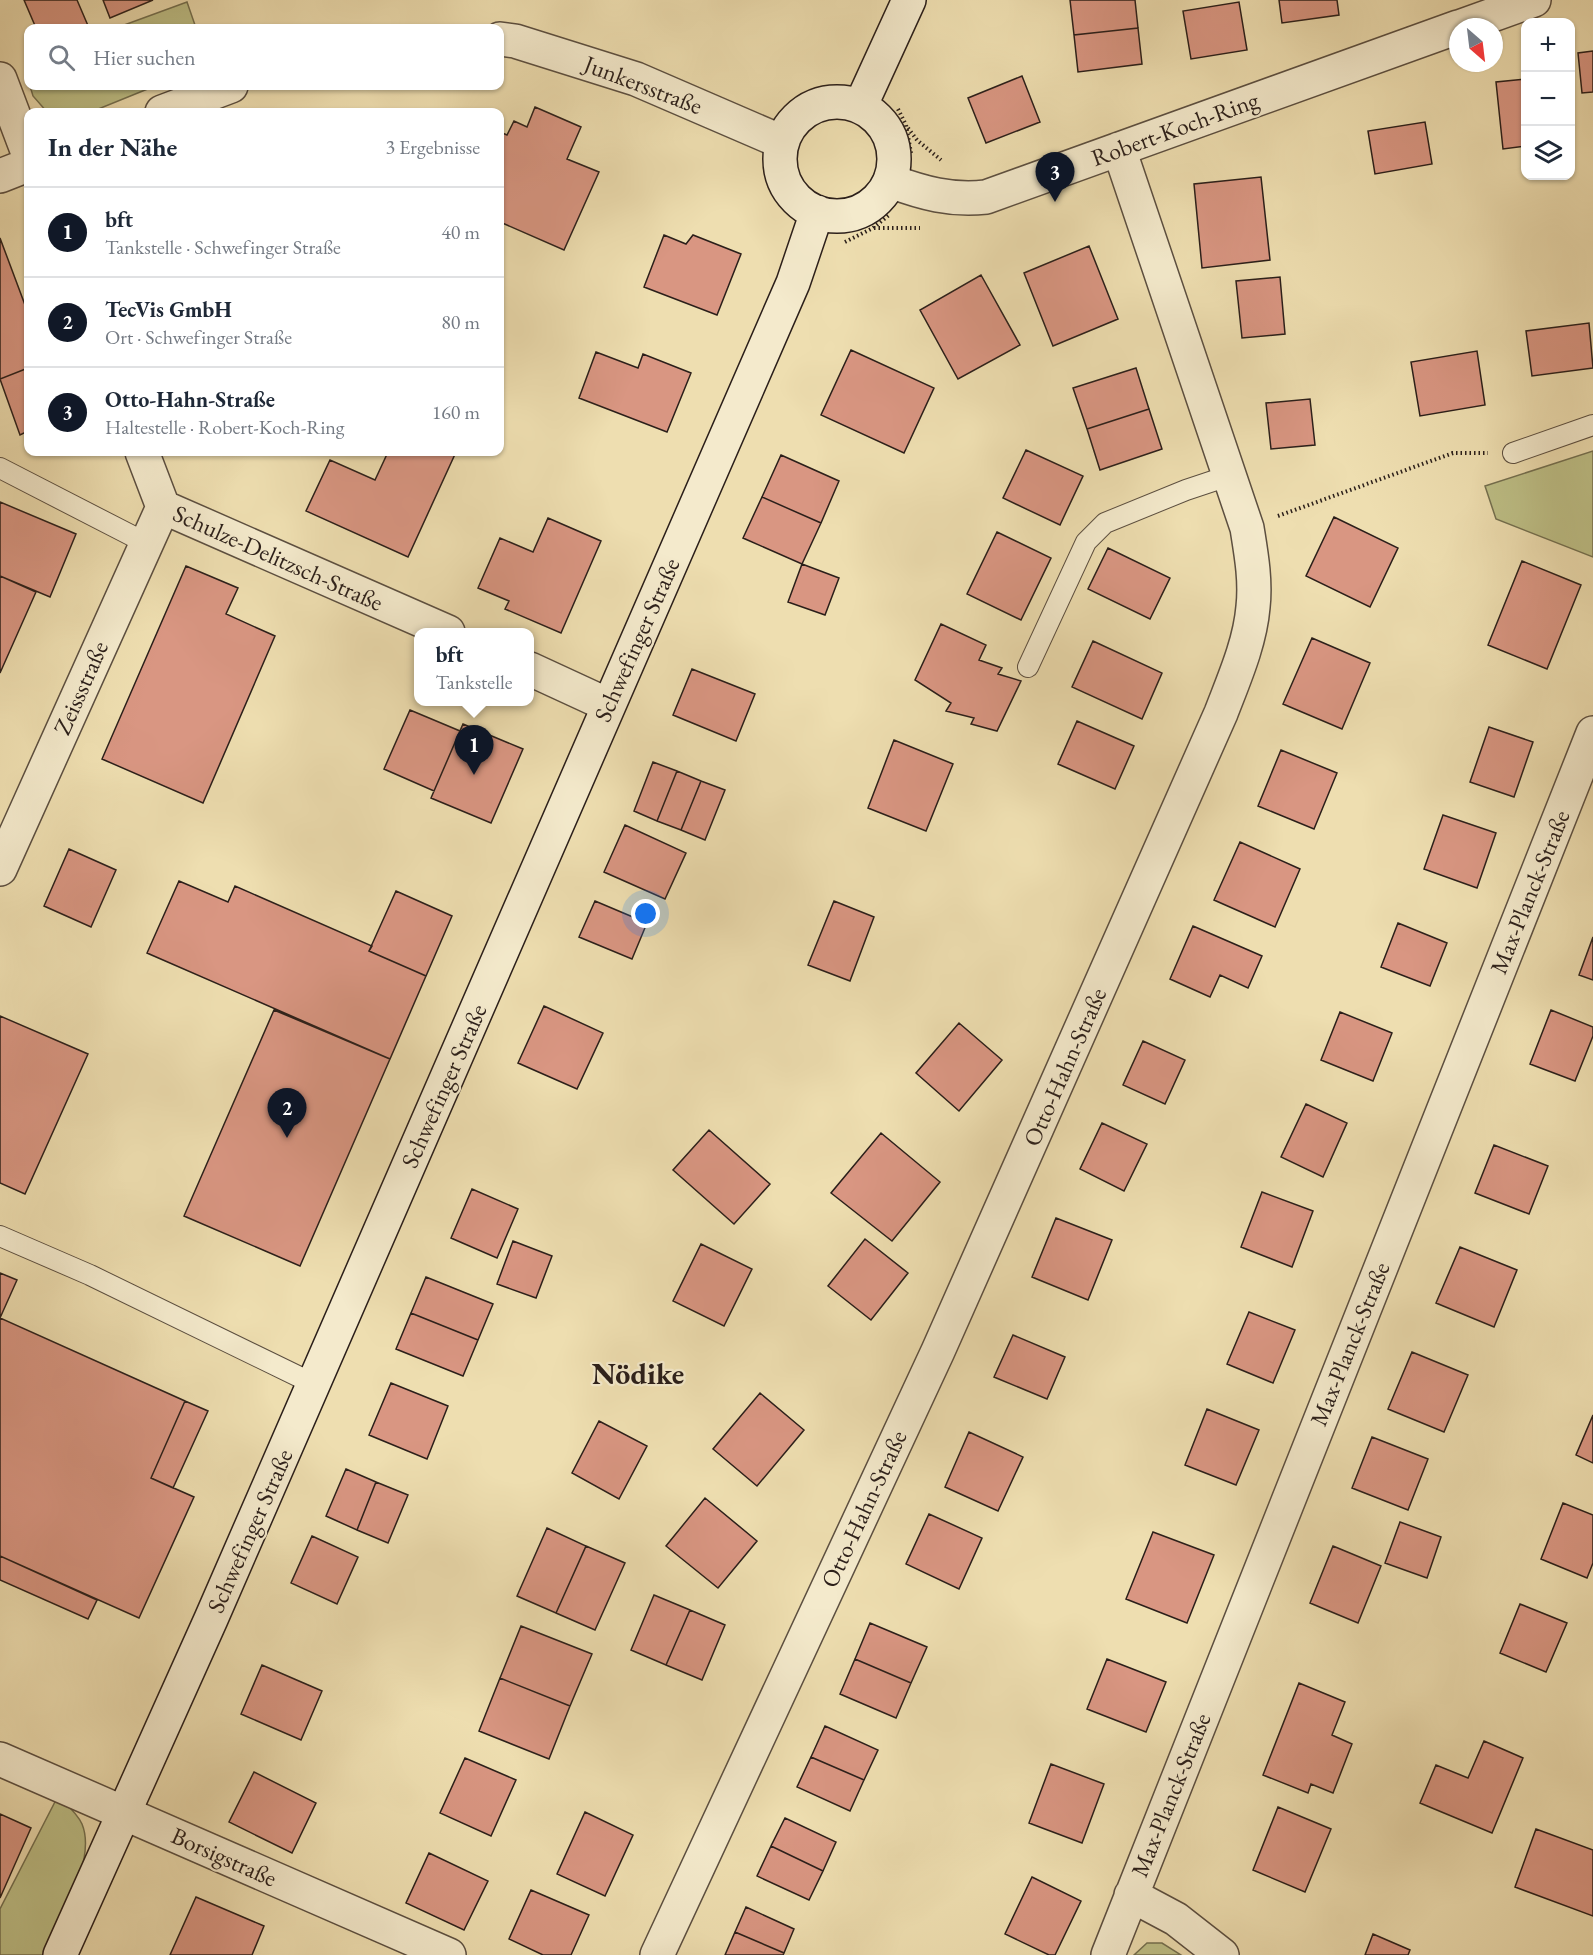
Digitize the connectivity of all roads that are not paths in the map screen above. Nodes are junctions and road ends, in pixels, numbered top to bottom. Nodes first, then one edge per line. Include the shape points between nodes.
1 (909, 0) edge
2 (1534, 0) edge
3 (1483, 18) edge
4 (1449, 30) edge
5 (504, 40) edge
6 (0, 79) edge
7 (220, 90) edge
8 (860, 107) junction
9 (173, 108) edge
10 (24, 142) edge
11 (782, 142) junction
12 (1119, 149) junction
13 (24, 167) edge
14 (0, 176) edge
15 (890, 180) junction
16 (817, 212) junction
17 (1593, 425) edge
18 (1513, 453) road end
19 (144, 456) edge
20 (0, 468) edge
21 (1231, 475) junction
22 (163, 507) junction
23 (147, 543) junction
24 (437, 628) edge
25 (1028, 667) dead end
26 (534, 671) edge
27 (608, 705) junction
28 (1593, 733) edge
29 (0, 869) edge
30 (0, 1236) edge
31 (314, 1384) junction
32 (0, 1759) edge
33 (123, 1813) junction
34 (1131, 1895) junction
35 (60, 1955) edge
36 (449, 1955) edge
37 (657, 1955) edge
38 (1108, 1955) edge
39 (1222, 1955) edge

1 - 8 street
2 - 3 street, Robert-Koch-Ring
4 - 12 street, Robert-Koch-Ring
5 - 11 street, Junkersstraße via 636,78
6 - 10 street
7 - 9 street
8 - 11 street via 841,102 822,104 804,112
8 - 15 street via 886,129 893,146
11 - 16 street via 780,156 785,182 804,205
12 - 15 street, Robert-Koch-Ring via 986,197 944,198
12 - 21 street, Otto-Hahn-Straße
13 - 14 street
15 - 16 street via 874,201 852,214
16 - 27 street, Schwefinger Straße via 793,283
17 - 18 lane
19 - 22 street, Schulze-Delitzsch-Straße
20 - 23 lane
21 - 25 lane via 1105,523 1086,542
21 - 37 street, Otto-Hahn-Straße via 1252,562 1253,607 1242,657 1221,713 938,1351
22 - 23 street, Zeissstraße
22 - 24 street, Schulze-Delitzsch-Straße
23 - 29 street, Zeissstraße
26 - 27 street
27 - 31 street, Schwefinger Straße
28 - 34 street, Max-Planck-Straße
30 - 31 lane via 90,1275
31 - 33 street, Schwefinger Straße
32 - 33 street, Borsigstraße
33 - 35 street, Schwefinger Straße
33 - 36 street, Borsigstraße
34 - 38 street, Max-Planck-Straße
34 - 39 street via 1176,1919

